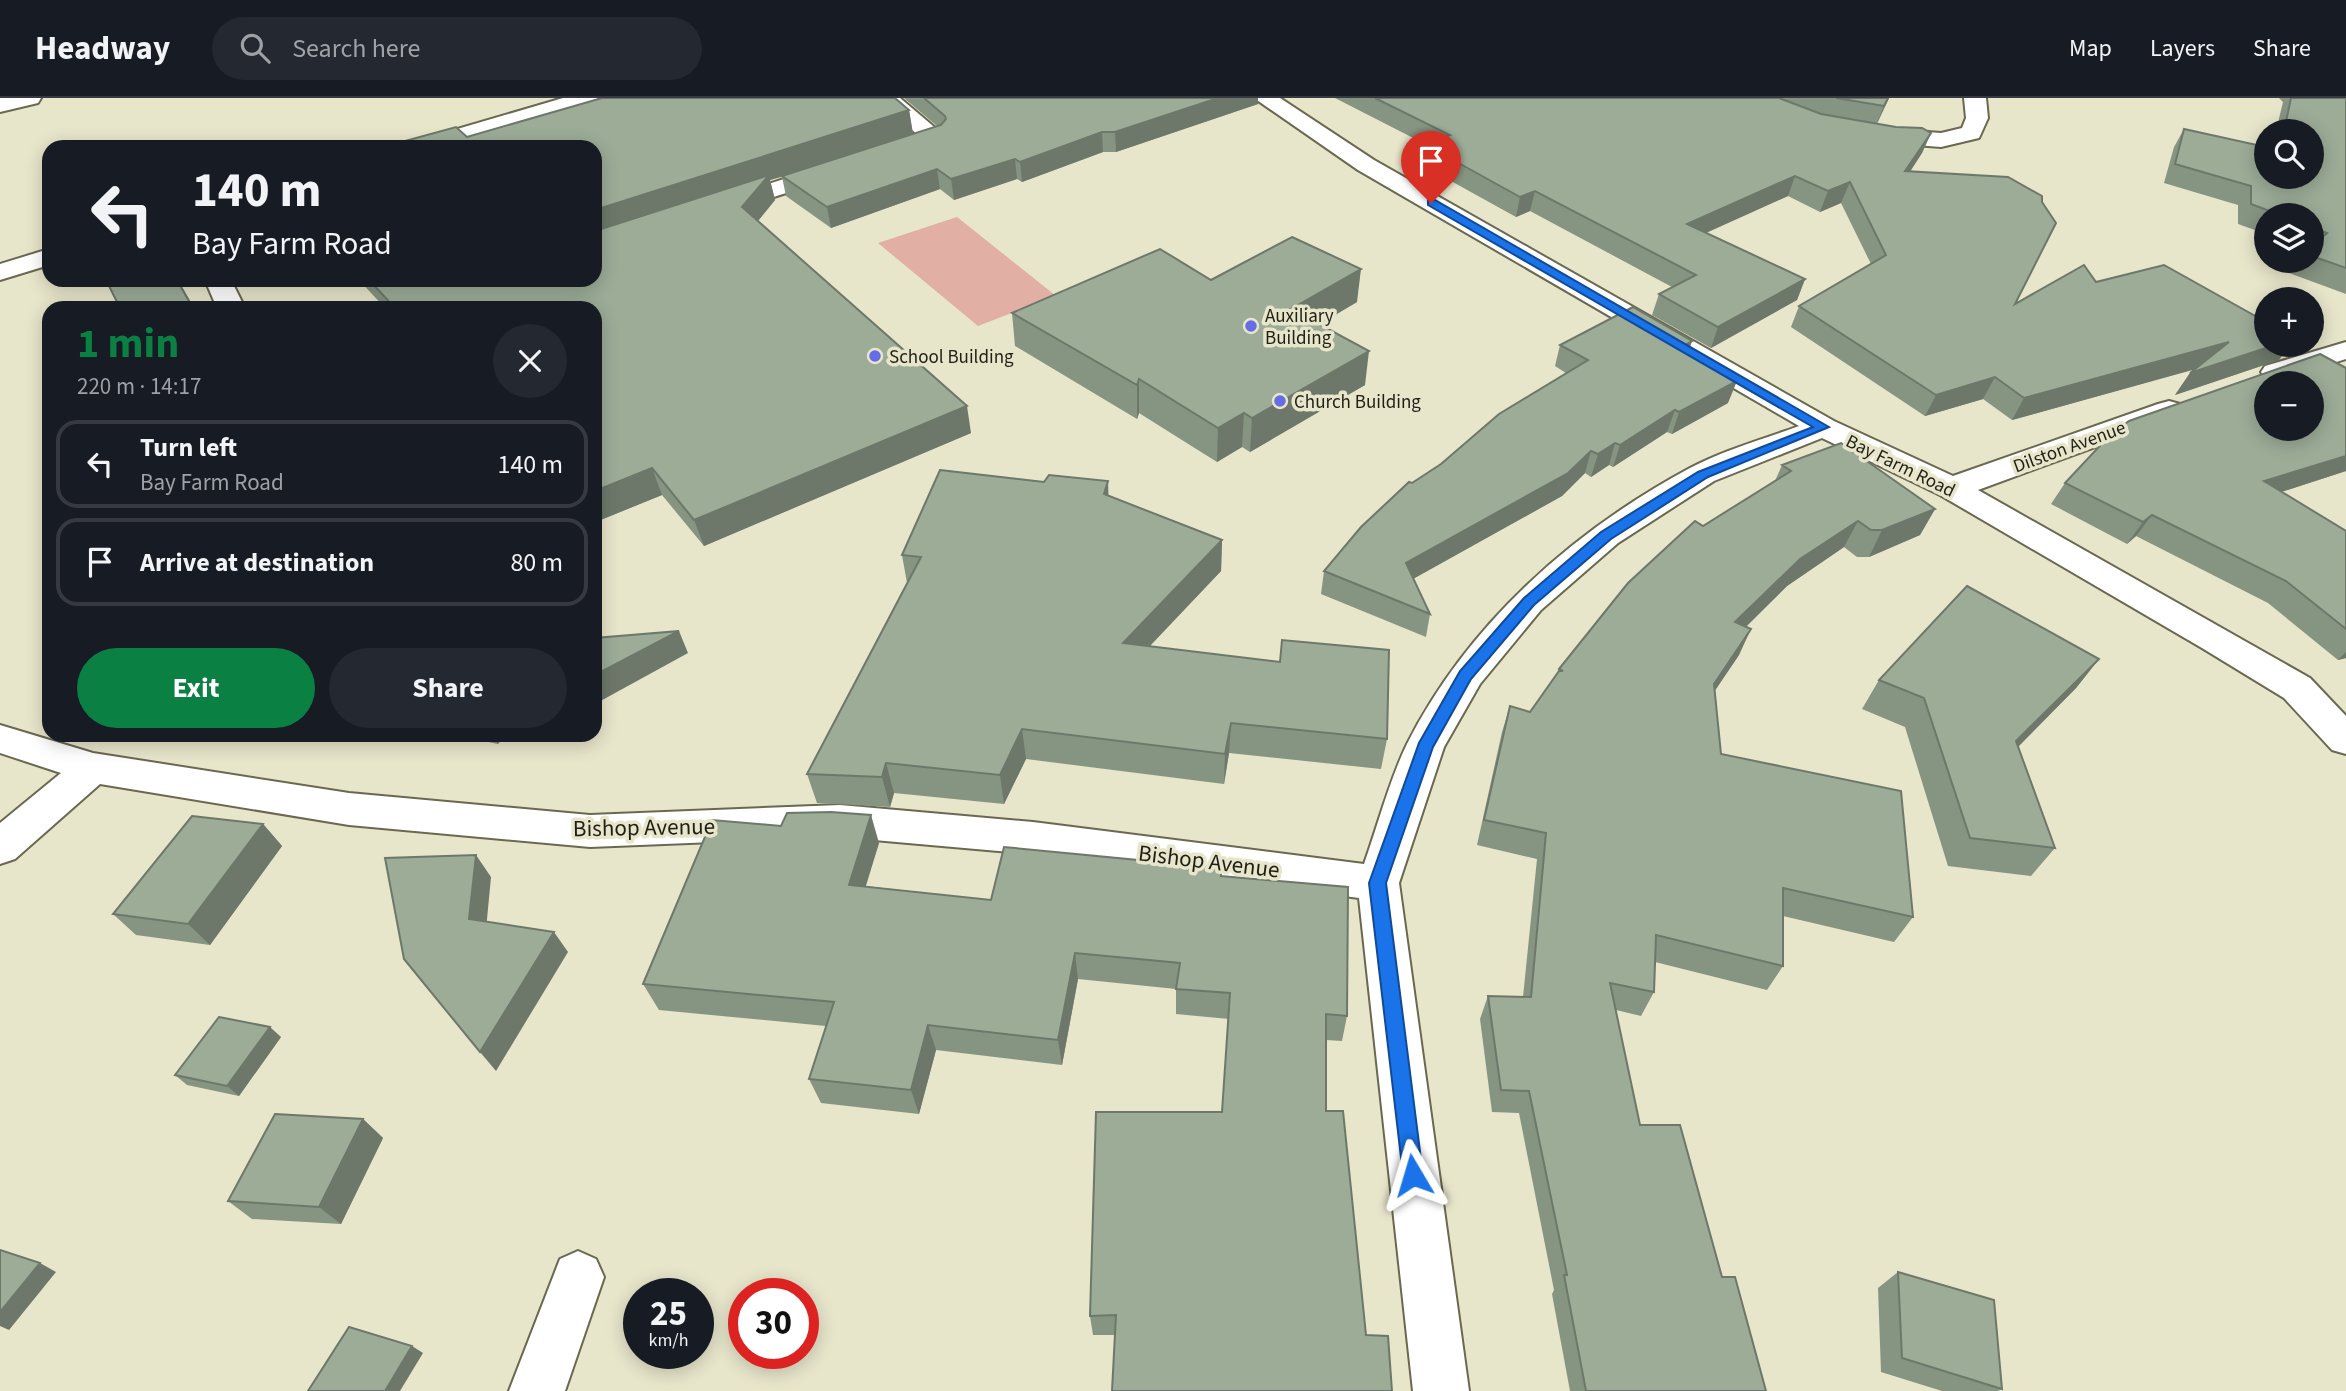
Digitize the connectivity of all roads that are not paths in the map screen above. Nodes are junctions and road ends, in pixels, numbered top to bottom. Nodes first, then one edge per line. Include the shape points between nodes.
1 (30, 98) edge
2 (587, 98) edge
3 (886, 98) edge
4 (1265, 98) edge
5 (1975, 98) edge
6 (0, 105) edge
7 (1849, 131) edge
8 (445, 140) edge
9 (700, 214) edge
10 (42, 259) edge
11 (0, 272) edge
12 (2346, 350) edge
13 (2248, 381) edge
14 (2196, 400) edge
15 (1823, 427) junction
16 (1951, 488) junction
17 (0, 739) edge
18 (2346, 740) edge
19 (93, 768) junction
20 (0, 848) edge
21 (1378, 883) junction
22 (578, 1277) dead end
23 (537, 1391) edge
24 (1441, 1391) edge

1 - 6 street
2 - 8 street
3 - 9 street via 935,137
4 - 15 street, Bay Farm Road via 1366,165
5 - 7 street via 1977,118 1970,133 1941,140
10 - 11 street
12 - 13 street
14 - 16 street, Dilston Avenue
15 - 16 street, Bay Farm Road
15 - 21 street via 1703,474 1606,536 1529,602 1466,675 1425,747
16 - 18 street, Bay Farm Road via 2297,688
17 - 19 street, Bishop Avenue
19 - 20 street
19 - 21 street, Bishop Avenue via 349,809 590,831 839,821 1033,838
21 - 24 street
22 - 23 street

